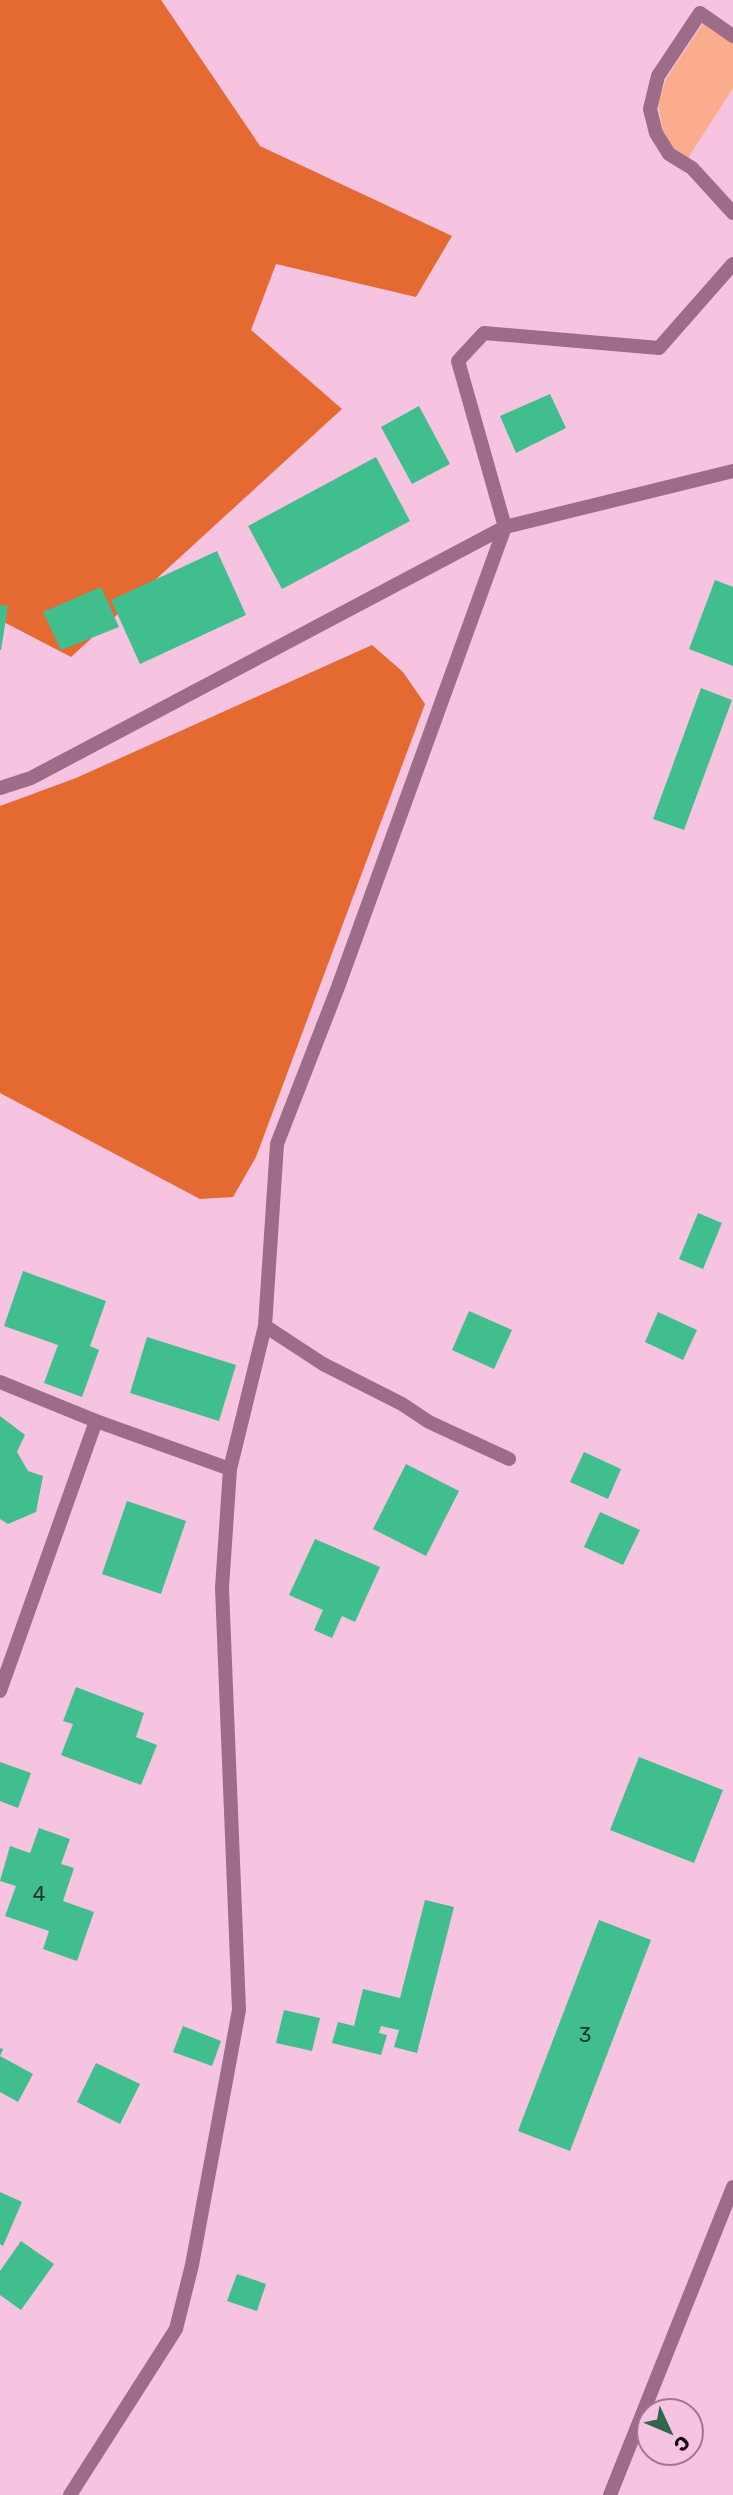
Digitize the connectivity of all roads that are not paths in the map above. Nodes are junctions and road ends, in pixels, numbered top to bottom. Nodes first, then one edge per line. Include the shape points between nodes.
1 (733, 36) edge
2 (733, 213) edge
3 (733, 264) edge
4 (733, 471) edge
5 (505, 527) junction
6 (0, 788) edge
7 (265, 1326) junction
8 (0, 1382) edge
9 (96, 1421) junction
10 (509, 1459) dead end
11 (230, 1469) junction
12 (0, 1691) edge
13 (733, 2187) edge
14 (70, 2495) edge
15 (610, 2495) edge

1 - 2 street via 699,13 658,76 650,109 656,133 669,155 692,168
3 - 5 street via 659,348 484,333 458,362
4 - 5 street
5 - 6 street via 31,778
5 - 7 street via 276,1144
7 - 10 street via 429,1422
7 - 11 street
8 - 9 street
9 - 11 street
9 - 12 street
11 - 14 street via 222,1588 239,2010 176,2329
13 - 15 street

